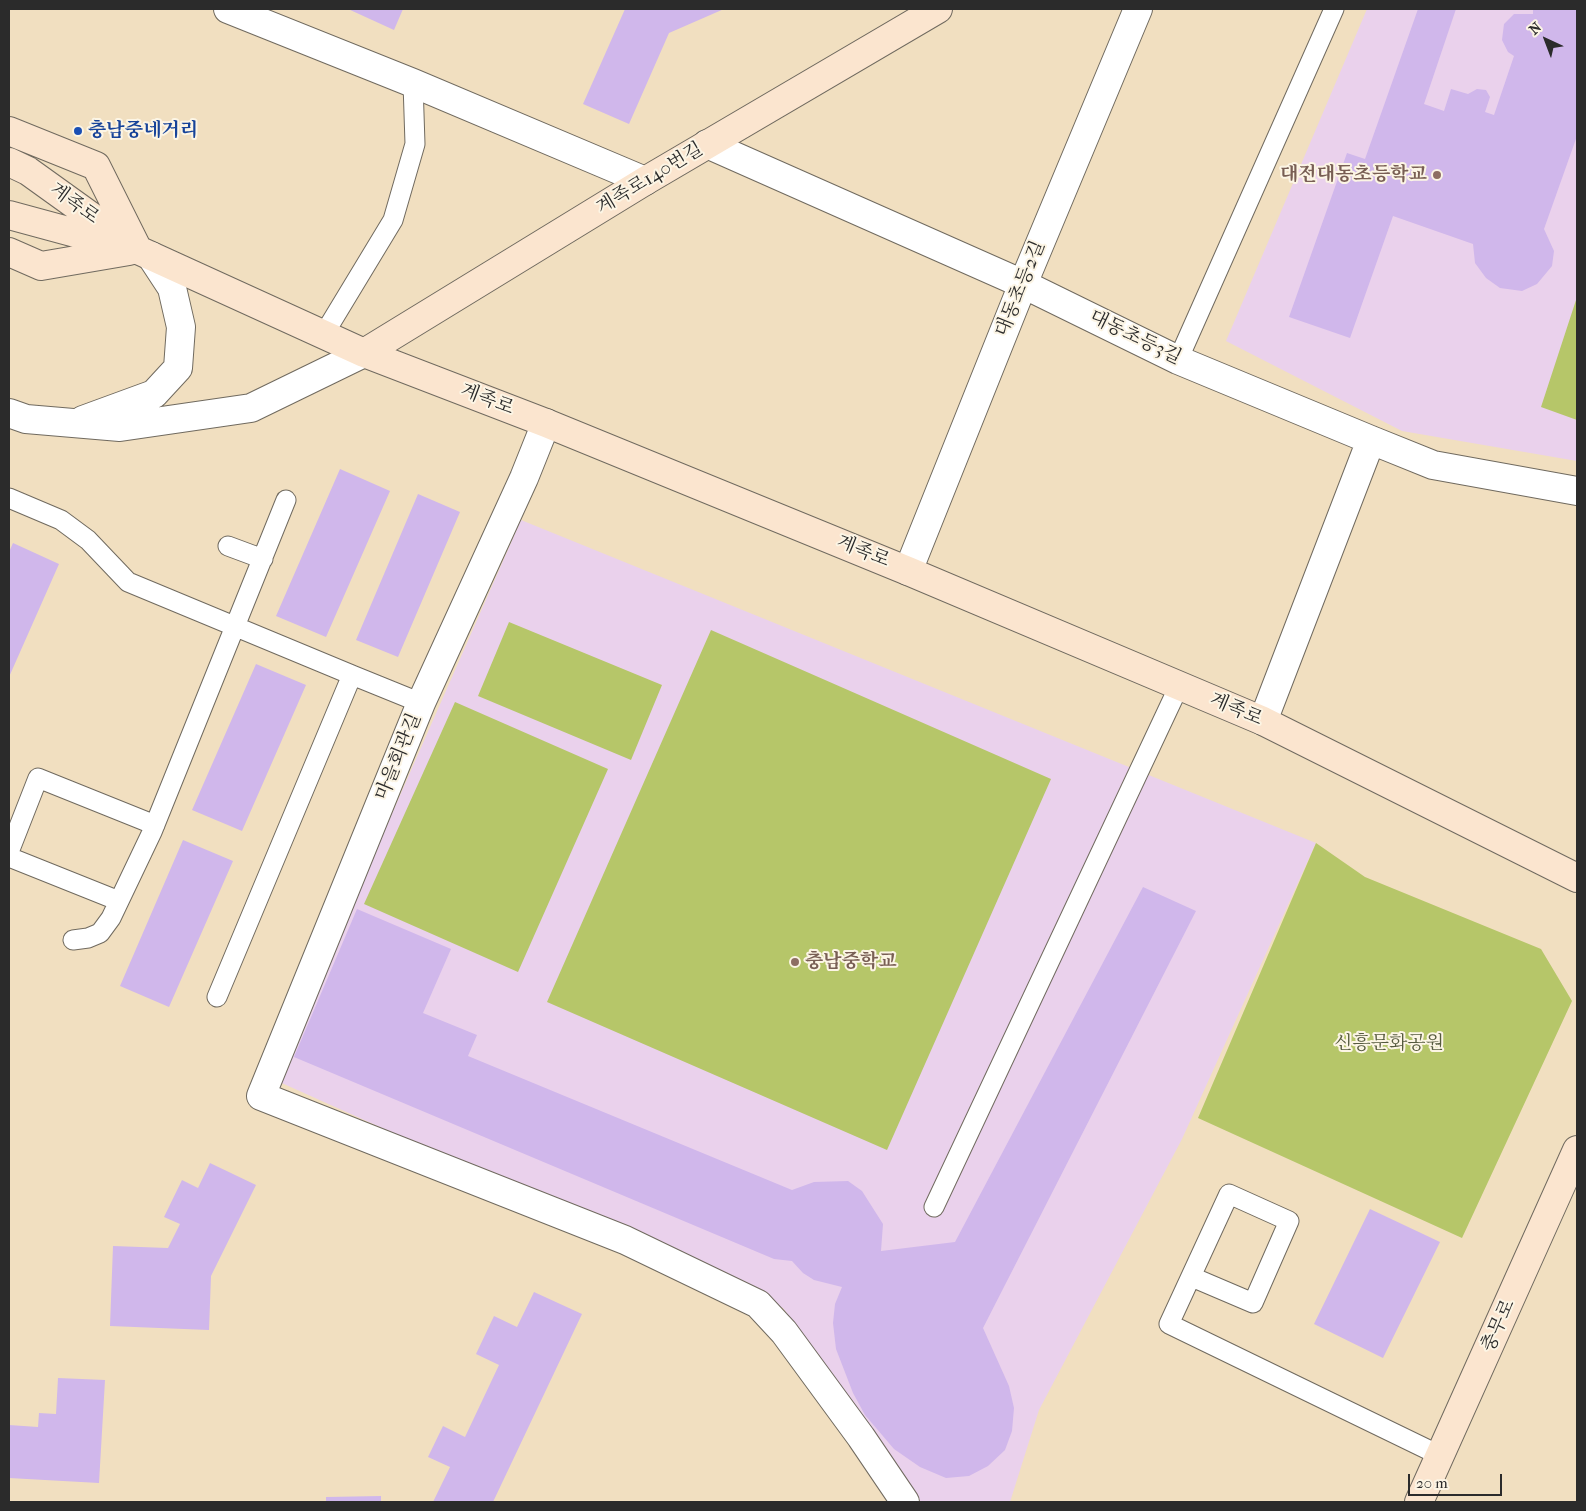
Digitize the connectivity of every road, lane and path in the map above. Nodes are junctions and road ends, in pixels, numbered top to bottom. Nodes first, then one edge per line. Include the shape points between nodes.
1 (228, 9) edge
2 (1138, 9) edge
3 (1334, 9) edge
4 (928, 11) edge
5 (413, 83) junction
6 (9, 130) edge
7 (708, 144) junction
8 (9, 162) edge
9 (645, 181) junction
10 (9, 215) edge
11 (9, 252) edge
12 (144, 253) junction
13 (1023, 284) junction
14 (324, 334) junction
15 (364, 353) junction
16 (1178, 360) junction
17 (9, 413) edge
18 (75, 423) junction
19 (546, 423) junction
20 (1371, 440) junction
21 (1577, 491) edge
22 (9, 498) edge
23 (286, 500) dead end
24 (228, 546) dead end
25 (262, 559) junction
26 (908, 571) junction
27 (235, 627) junction
28 (352, 675) junction
29 (1179, 686) junction
30 (421, 703) junction
31 (1263, 722) junction
32 (154, 825) junction
33 (9, 852) edge
34 (9, 857) edge
35 (1577, 878) edge
36 (119, 901) junction
37 (73, 940) dead end
38 (218, 997) dead end
39 (1577, 1150) edge
40 (934, 1207) dead end
41 (1192, 1277) junction
42 (1440, 1456) junction
43 (905, 1502) edge
44 (1419, 1502) edge

1 - 5 street
2 - 13 street, 대동초등2길
3 - 16 lane
4 - 7 main road, 계족로140번길
5 - 9 street
5 - 14 lane via 415,144 393,220
6 - 12 main road via 96,166
7 - 9 main road, 계족로140번길
7 - 13 street, 대동초등3길
8 - 12 main road, 계족로 via 28,171
9 - 15 main road, 계족로140번길
10 - 12 main road, 계족로
11 - 12 main road via 41,266
12 - 14 main road, 계족로
12 - 18 street via 172,288 181,327 178,368 154,394
13 - 16 street, 대동초등3길
13 - 26 street, 대동초등2길
14 - 15 main road, 계족로
15 - 18 street via 251,408 120,427
15 - 19 main road, 계족로
16 - 20 street, 대동초등3길
17 - 18 street
19 - 26 main road, 계족로
19 - 30 street, 마을회관길
20 - 21 street, 대동초등3길 via 1433,465
20 - 31 street
22 - 27 lane via 61,520 88,540 128,582
23 - 25 lane
24 - 25 lane
25 - 27 lane
26 - 29 main road, 계족로
27 - 28 lane
27 - 32 lane
28 - 30 lane
28 - 38 lane
29 - 31 main road, 계족로
29 - 40 lane
30 - 43 street, 마을회관길 via 261,1096 625,1240 758,1304 784,1332
31 - 35 main road, 계족로
32 - 33 lane via 38,778
32 - 36 lane
34 - 36 lane
36 - 37 lane via 100,933
39 - 42 main road, 충무로
41 - 41 lane via 1252,1304 1289,1221 1229,1194
41 - 42 lane via 1169,1324
42 - 44 main road, 충무로

